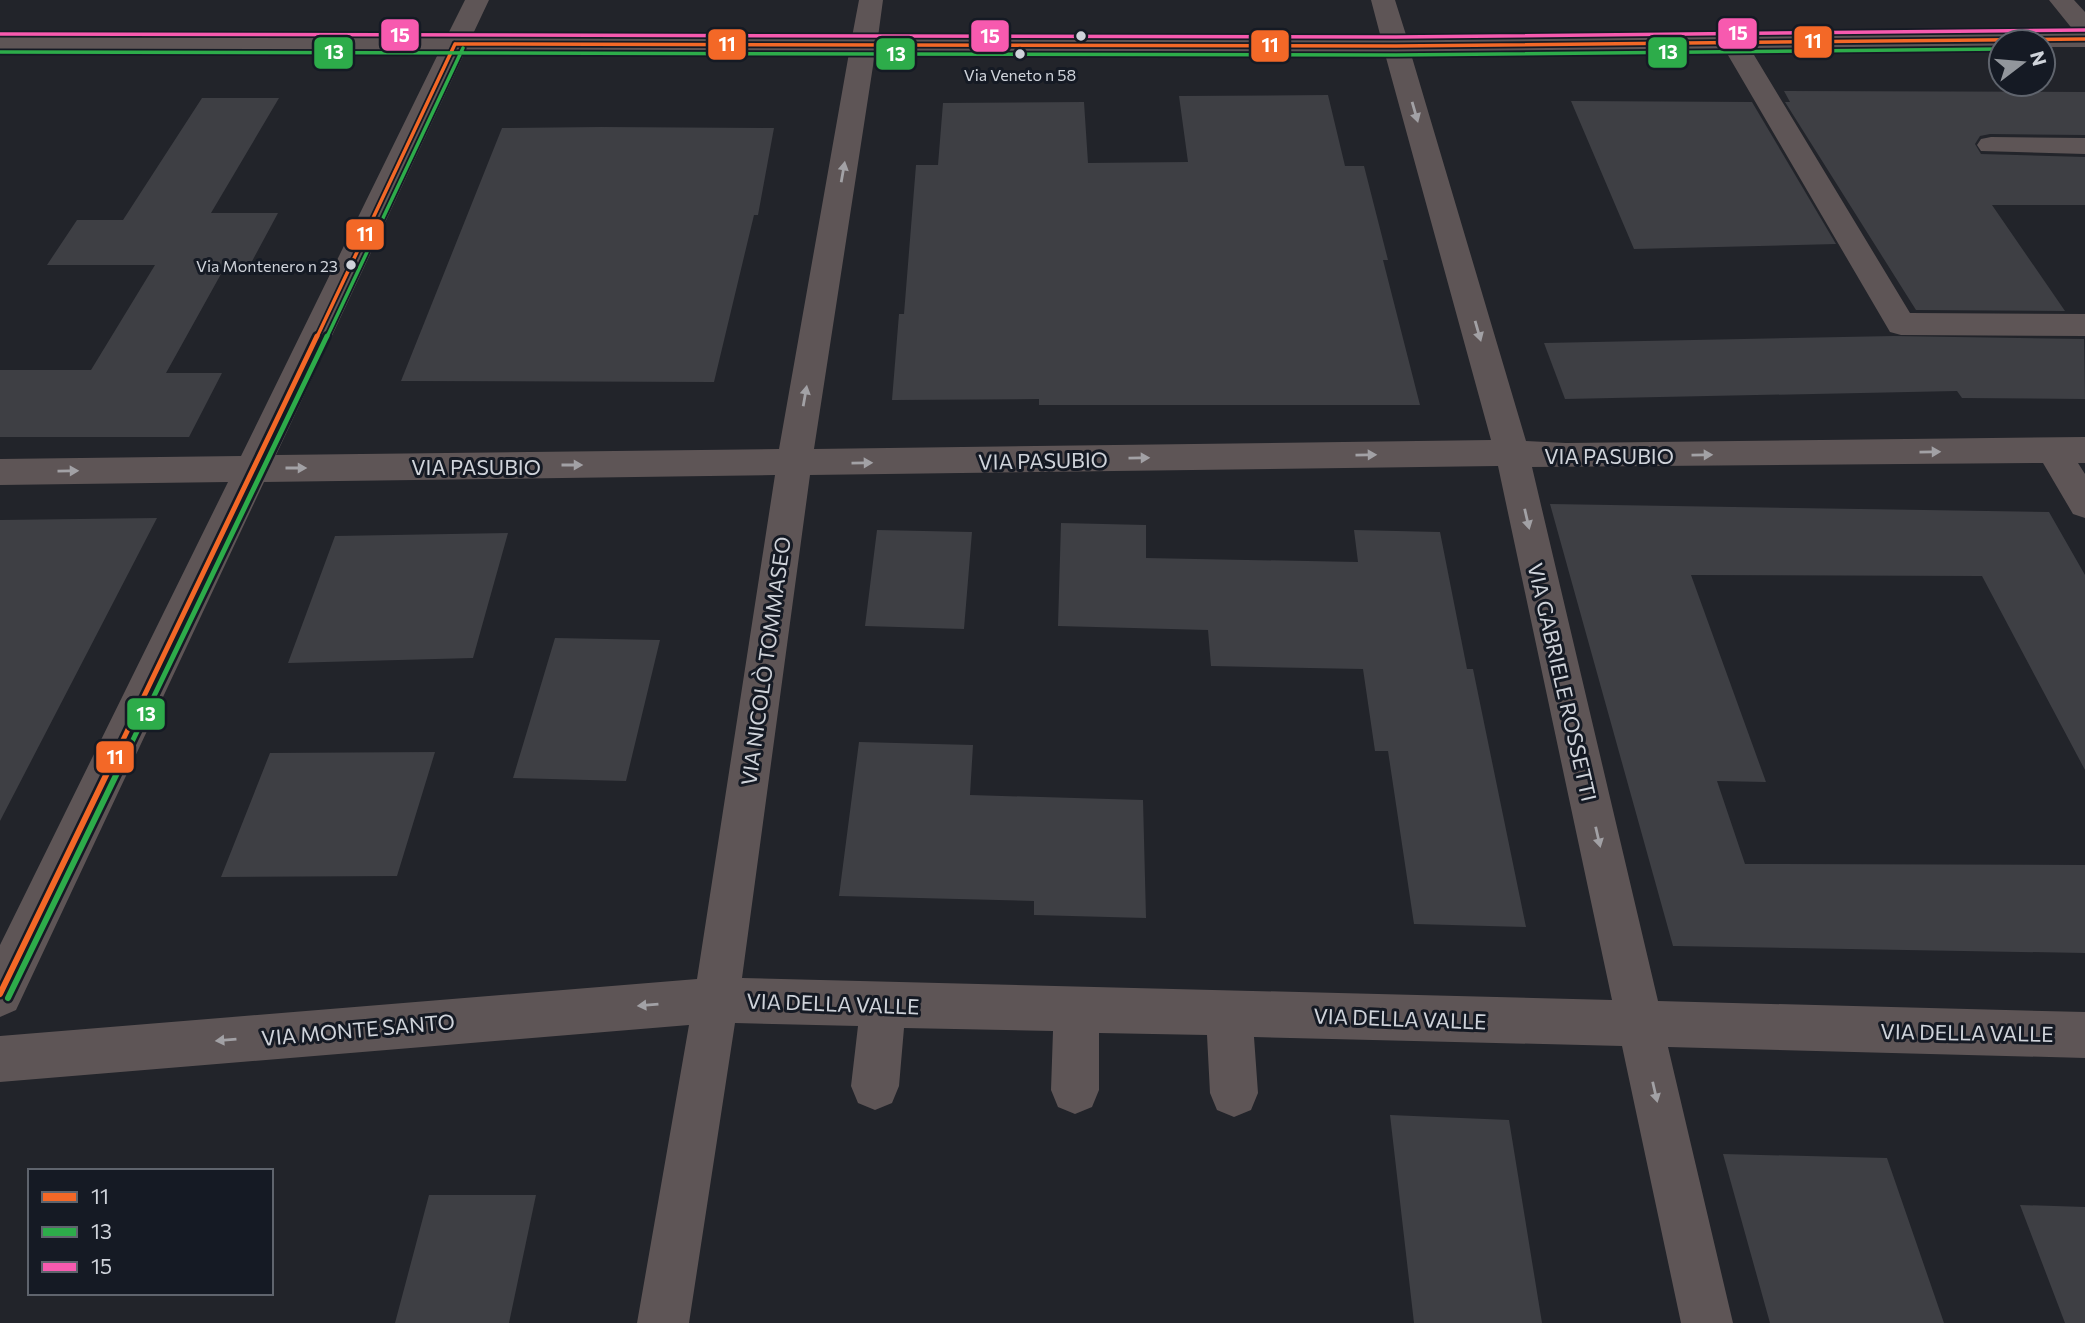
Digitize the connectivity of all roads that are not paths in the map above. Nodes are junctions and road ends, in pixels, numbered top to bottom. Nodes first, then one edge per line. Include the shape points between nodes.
1 (477, 0) edge
2 (871, 0) edge
3 (1383, 0) edge
4 (2061, 0) edge
5 (2085, 28) edge
6 (2085, 39) edge
7 (0, 43) edge
8 (1734, 43) junction
9 (455, 44) junction
10 (864, 45) junction
11 (1396, 46) junction
12 (1991, 145) dead end
13 (2085, 146) edge
14 (2085, 325) edge
15 (2069, 450) edge
16 (1512, 453) junction
17 (794, 464) junction
18 (255, 468) junction
19 (0, 472) edge
20 (2085, 504) edge
21 (0, 994) edge
22 (716, 1000) junction
23 (884, 1004) junction
24 (1076, 1009) junction
25 (1229, 1014) junction
26 (1640, 1025) junction
27 (2085, 1035) edge
28 (0, 1059) edge
29 (875, 1086) dead end
30 (1075, 1090) dead end
31 (1234, 1093) dead end
32 (663, 1323) edge
33 (1707, 1323) edge

1 - 9 street
2 - 10 street, VIA NICOLÒ TOMMASEO
3 - 11 street, VIA GABRIELE ROSSETTI
4 - 5 street
6 - 8 street
7 - 9 street
8 - 11 street
8 - 14 street via 1900,324
9 - 10 street
9 - 18 street
10 - 11 street
17 -> 10 street, VIA NICOLÒ TOMMASEO
11 -> 16 street, VIA GABRIELE ROSSETTI
12 - 13 street
16 -> 15 street, VIA PASUBIO
15 - 20 street
17 -> 16 street, VIA PASUBIO
16 -> 26 street, VIA GABRIELE ROSSETTI
18 -> 17 street, VIA PASUBIO
17 - 22 street, VIA NICOLÒ TOMMASEO
19 -> 18 street, VIA PASUBIO
18 - 21 street
22 - 23 street, VIA DELLA VALLE
22 -> 28 street, VIA MONTE SANTO
22 - 32 street, VIA NICOLÒ TOMMASEO
23 - 24 street, VIA DELLA VALLE
23 - 29 street
24 - 25 street, VIA DELLA VALLE
24 - 30 street
25 - 26 street, VIA DELLA VALLE
25 - 31 street
26 - 27 street, VIA DELLA VALLE
26 -> 33 street, VIA GABRIELE ROSSETTI

